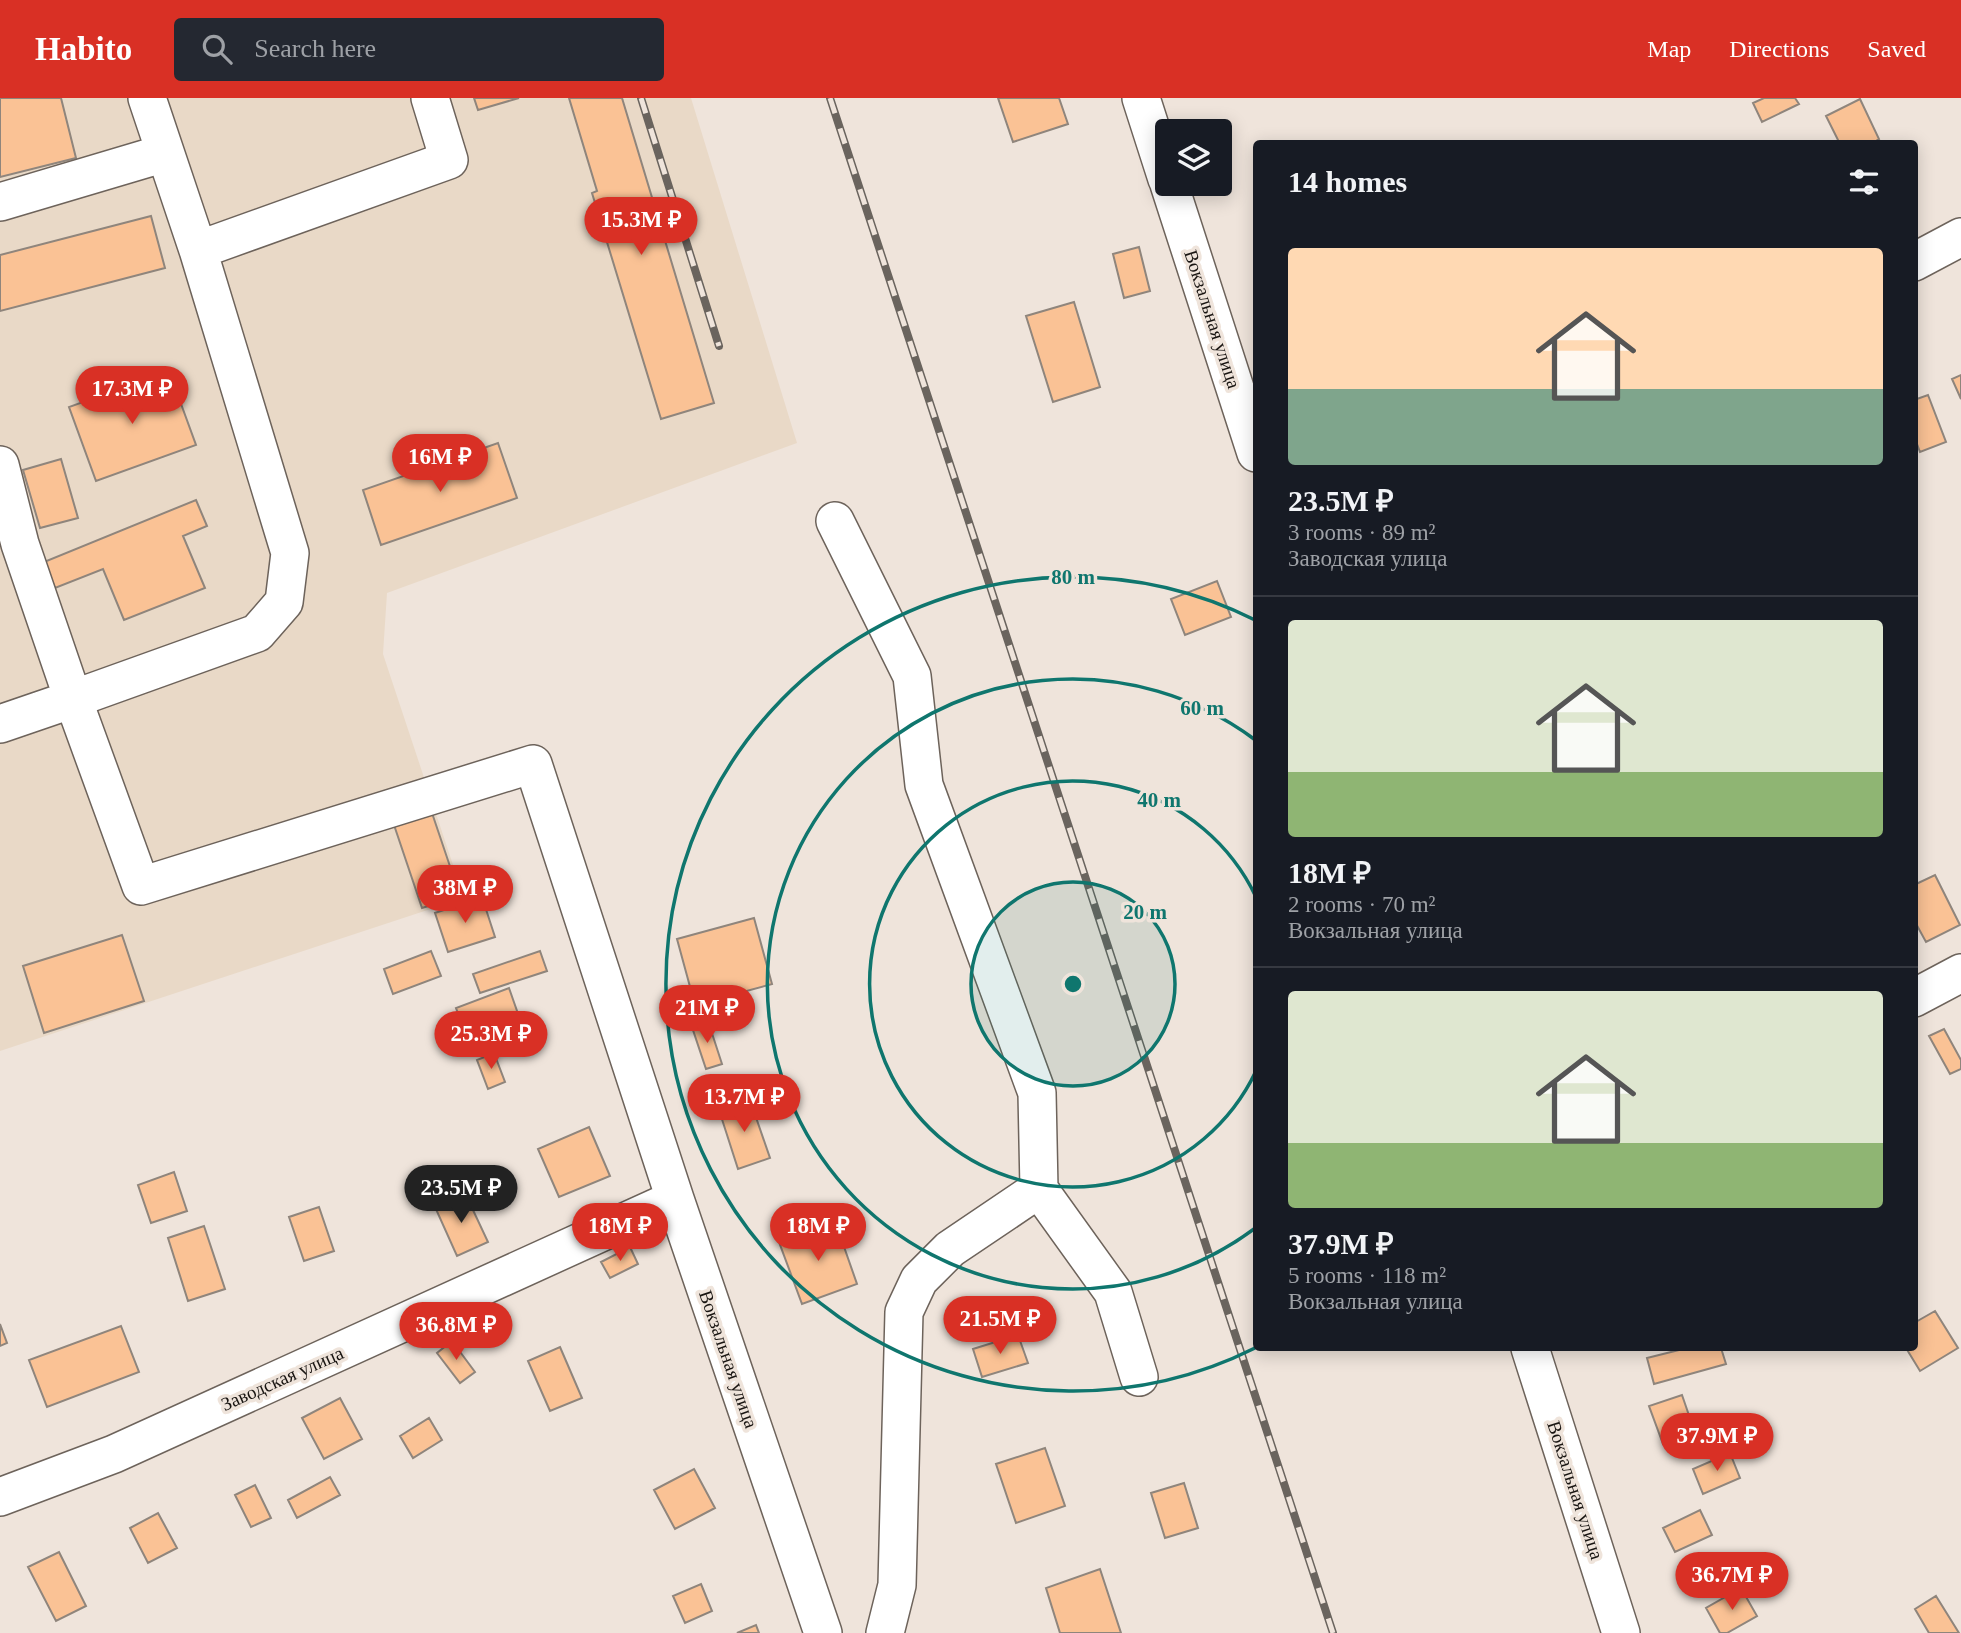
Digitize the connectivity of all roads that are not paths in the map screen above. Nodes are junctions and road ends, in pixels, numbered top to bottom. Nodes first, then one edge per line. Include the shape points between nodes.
1 (147, 98) edge
2 (430, 98) edge
3 (1141, 98) edge
4 (1155, 142) edge
5 (165, 153) junction
6 (1173, 196) edge
7 (0, 202) edge
8 (1961, 237) edge
9 (198, 250) junction
10 (1918, 260) edge
11 (1253, 444) edge
12 (0, 465) edge
13 (835, 521) dead end
14 (73, 699) junction
15 (0, 724) edge
16 (1961, 973) edge
17 (1918, 996) edge
18 (1039, 1189) junction
19 (675, 1199) junction
20 (1532, 1351) edge
21 (1139, 1377) dead end
22 (0, 1497) edge
23 (822, 1633) edge
24 (885, 1633) edge
25 (1620, 1633) edge

1 - 5 street
2 - 9 street via 449,160
3 - 4 street
5 - 7 street
5 - 9 street
6 - 11 street, Вокзальная улица
8 - 10 street
9 - 14 street via 290,553 284,602 257,633
12 - 14 street via 20,544
13 - 18 street via 912,676 924,786 1037,1093
14 - 15 street
14 - 19 street, Вокзальная улица via 141,886 533,764
16 - 17 street
18 - 21 street via 1112,1292
18 - 24 street via 950,1249 919,1280 904,1312 897,1585
19 - 22 street, Заводская улица via 114,1454
19 - 23 street, Вокзальная улица
20 - 25 street, Вокзальная улица

